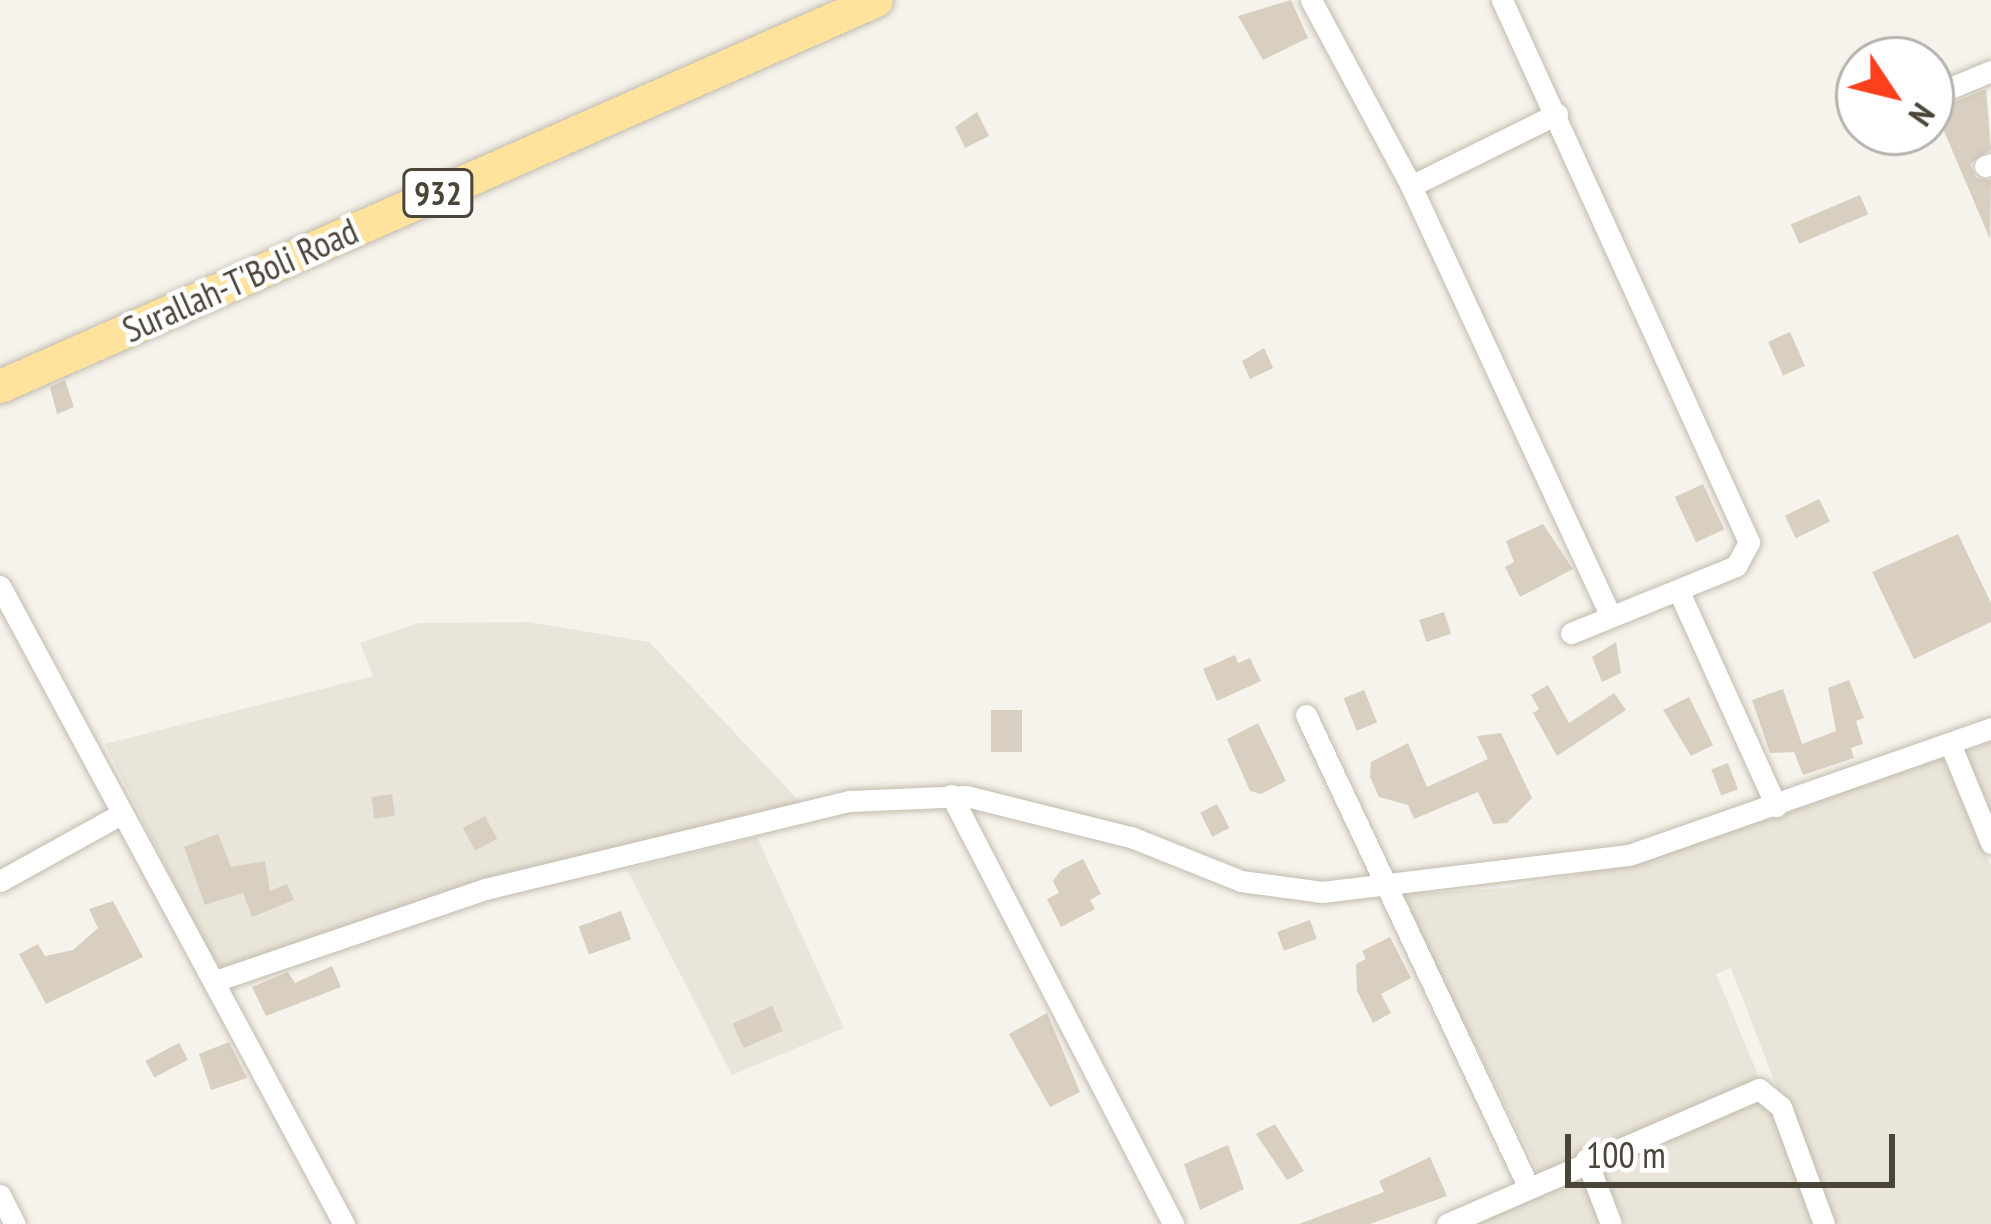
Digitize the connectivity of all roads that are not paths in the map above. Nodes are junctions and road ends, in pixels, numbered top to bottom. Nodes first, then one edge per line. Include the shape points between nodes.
1 (876, 0) edge
2 (1312, 0) edge
3 (1502, 0) edge
4 (1991, 71) edge
5 (1955, 86) edge
6 (1557, 114) junction
7 (1411, 185) junction
8 (0, 386) edge
9 (0, 586) edge
10 (1680, 594) junction
11 (1611, 616) junction
12 (1571, 633) dead end
13 (1306, 715) dead end
14 (1991, 728) edge
15 (1952, 746) junction
16 (951, 795) junction
17 (1776, 806) junction
18 (119, 815) junction
19 (1991, 843) edge
20 (0, 880) edge
21 (1388, 886) junction
22 (215, 981) junction
23 (1586, 1159) junction
24 (1528, 1186) junction
25 (0, 1195) edge
26 (16, 1224) edge
27 (344, 1224) edge
28 (1173, 1224) edge
29 (1447, 1224) edge
30 (1611, 1224) edge
31 (1824, 1224) edge

1 - 8 main road, Surallah-T'Boli Road / 932
2 - 7 street
3 - 6 street
4 - 5 street
6 - 7 street
6 - 10 street via 1748,532 1748,551 1736,566
7 - 11 street
9 - 18 street
10 - 11 street
10 - 17 street
11 - 12 street
13 - 21 street
14 - 15 street
15 - 17 street
15 - 19 street
16 - 21 street via 1048,812 1241,881 1322,892
16 - 22 street via 905,794 762,818 485,890
16 - 28 street
17 - 21 street via 1629,855
18 - 20 street
18 - 22 street
21 - 24 street
22 - 27 street
23 - 24 street
23 - 30 street
23 - 31 street via 1767,1090 1781,1107
24 - 29 street
25 - 26 street

